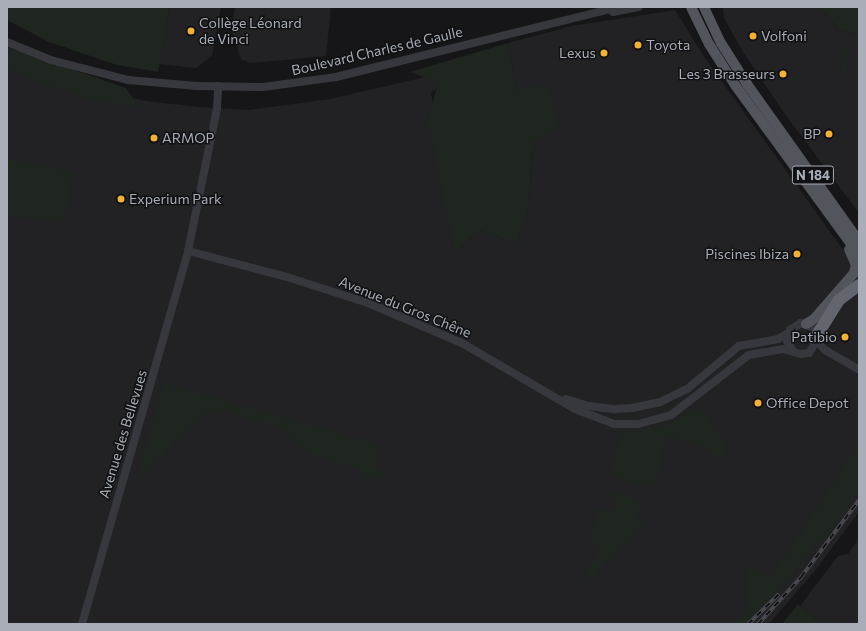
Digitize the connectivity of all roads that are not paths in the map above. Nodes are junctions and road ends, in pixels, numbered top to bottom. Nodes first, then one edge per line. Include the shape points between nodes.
1 (618, 7) edge
2 (639, 7) edge
3 (682, 7) edge
4 (691, 7) edge
5 (696, 7) edge
6 (704, 7) edge
7 (710, 7) edge
8 (565, 20) junction
9 (698, 23) junction
10 (711, 25) junction
11 (7, 42) edge
12 (218, 86) junction
13 (777, 127) junction
14 (859, 230) edge
15 (859, 240) edge
16 (848, 241) junction
17 (188, 251) junction
18 (859, 255) edge
19 (859, 285) edge
20 (806, 324) junction
21 (788, 332) junction
22 (817, 338) junction
23 (793, 351) junction
24 (807, 353) junction
25 (834, 356) junction
26 (859, 370) edge
27 (556, 396) junction
28 (615, 409) junction
29 (614, 424) junction
30 (82, 624) edge

1 - 8 street, Boulevard Charles de Gaulle
2 - 8 street, Boulevard Charles de Gaulle
3 - 9 main road
4 - 9 main road, N 184
5 - 10 main road, N 184
6 - 10 main road, N 184
7 - 10 main road, N 184
8 - 12 street, Boulevard Charles de Gaulle via 336,77 278,86
9 - 16 main road, N 184 via 734,85
10 - 13 main road, N 184
11 - 12 street, Boulevard Charles de Gaulle via 51,60 121,78 150,83
12 - 17 street, Avenue des Bellevues
13 - 14 main road via 784,129
13 - 15 main road, N 184
16 - 18 main road, N 184
16 - 20 main road via 856,265 854,274 814,319
17 - 27 street, Avenue du Gros Chêne via 280,275 368,303 462,344
17 - 30 street, Avenue des Bellevues
19 - 22 highway via 839,300
20 - 21 street via 795,325
20 - 22 street via 813,328
21 - 23 street via 787,343
21 - 28 street, Avenue du Gros Chêne via 778,339 739,346 687,389 669,399 641,407
22 - 24 street via 814,349
22 - 25 street
23 - 24 street
23 - 29 street, Avenue du Gros Chêne via 782,349 745,356 689,403 666,418 638,424
24 - 25 street
25 - 26 street
27 - 28 street, Avenue du Gros Chêne via 589,406
27 - 29 street, Avenue du Gros Chêne via 586,414
28 - 29 street

